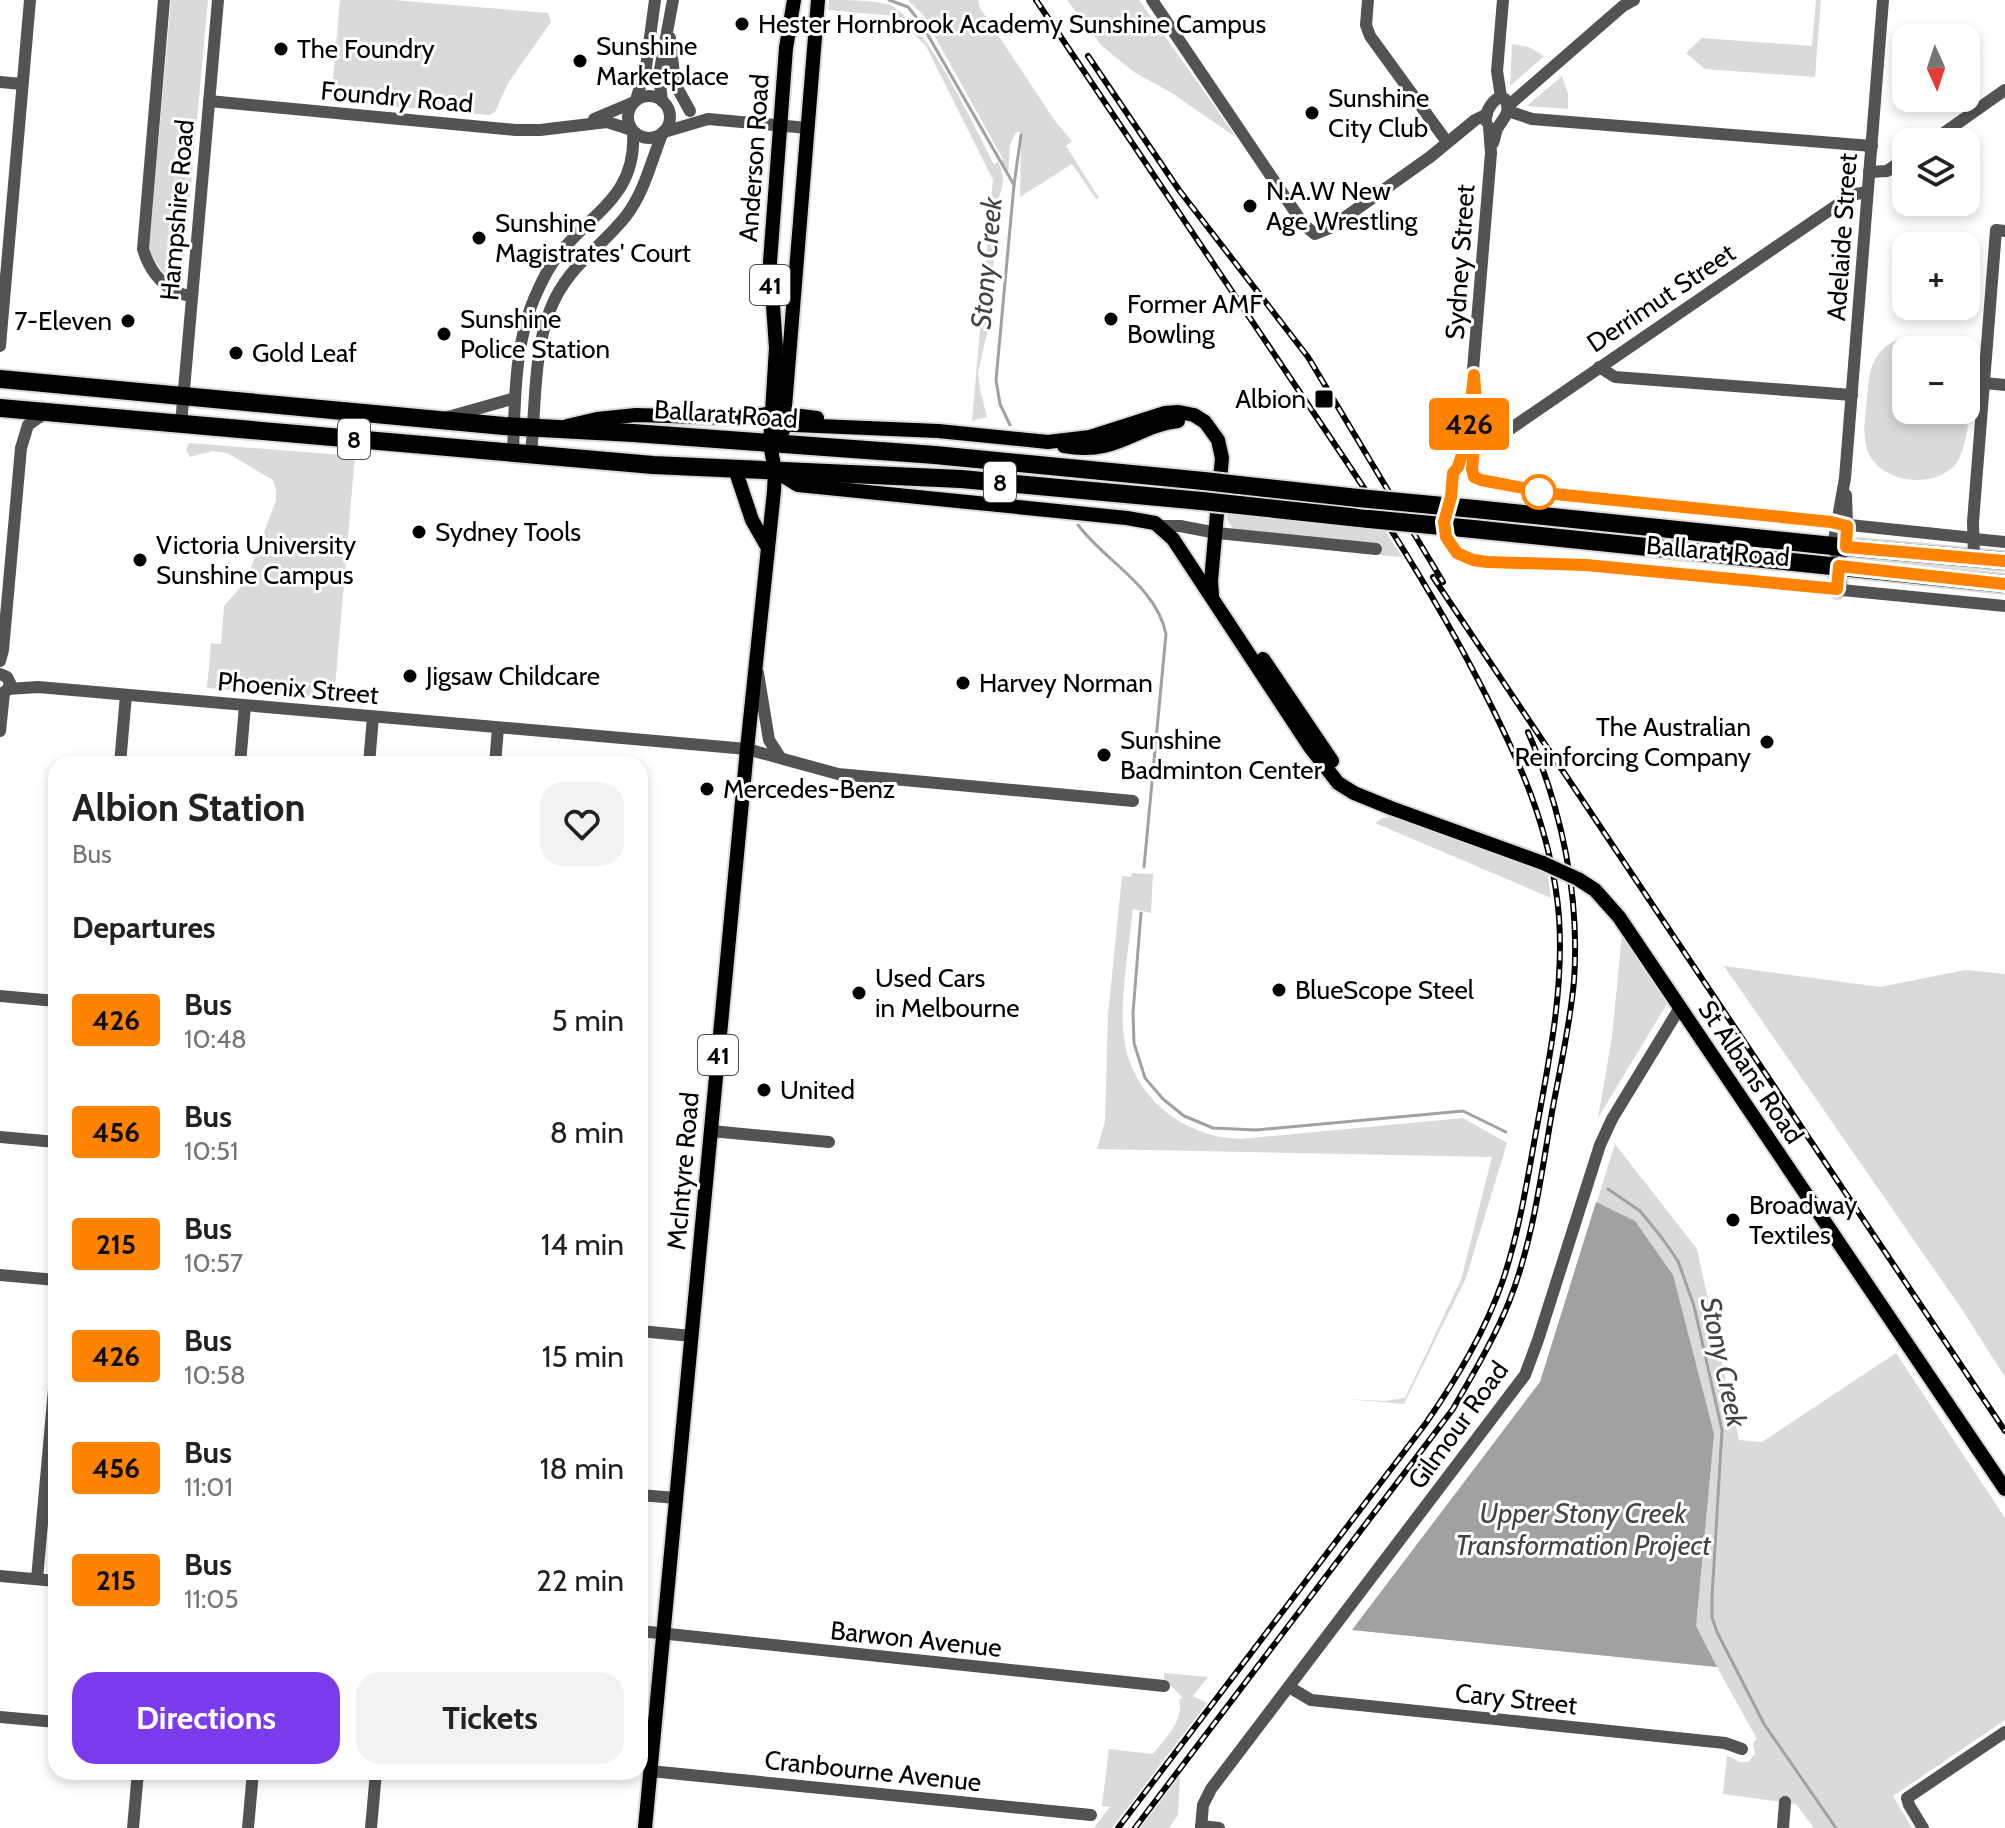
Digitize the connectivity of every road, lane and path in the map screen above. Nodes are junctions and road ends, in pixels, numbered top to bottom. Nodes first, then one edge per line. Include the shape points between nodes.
1 (30, 0) edge
2 (164, 0) edge
3 (218, 0) edge
4 (655, 0) edge
5 (673, 0) edge
6 (794, 0) edge
7 (818, 0) edge
8 (1152, 0) edge
9 (1368, 0) edge
10 (1503, 0) edge
11 (1883, 0) edge
12 (1628, 2) edge
13 (669, 31) junction
14 (0, 82) edge
15 (22, 84) junction
16 (2005, 90) edge
17 (209, 101) junction
18 (634, 101) junction
19 (663, 101) junction
20 (690, 111) junction
21 (1498, 113) junction
22 (708, 119) junction
23 (580, 125) junction
24 (780, 126) junction
25 (808, 128) junction
26 (1951, 128) edge
27 (633, 131) junction
28 (664, 132) junction
29 (1447, 142) junction
30 (1872, 146) junction
31 (1870, 167) junction
32 (1892, 168) edge
33 (1867, 195) junction
34 (2001, 231) edge
35 (191, 296) junction
36 (0, 346) edge
37 (1599, 367) junction
38 (0, 379) edge
39 (1985, 383) junction
40 (2005, 385) edge
41 (90, 387) junction
42 (183, 395) junction
43 (1852, 395) junction
44 (515, 398) junction
45 (3, 409) edge
46 (45, 413) junction
47 (77, 415) junction
48 (778, 419) junction
49 (437, 421) junction
50 (181, 424) junction
51 (514, 427) junction
52 (542, 429) junction
53 (897, 429) junction
54 (1473, 435) junction
55 (776, 444) junction
56 (21, 448) junction
57 (895, 452) junction
58 (522, 454) junction
59 (1458, 467) junction
60 (735, 469) junction
61 (775, 471) junction
62 (1473, 473) junction
63 (1454, 481) junction
64 (1841, 525) junction
65 (1161, 526) junction
66 (1217, 533) junction
67 (1975, 539) junction
68 (2005, 542) edge
69 (1839, 547) junction
70 (768, 549) junction
71 (1376, 549) dead end
72 (1974, 559) junction
73 (2005, 561) edge
74 (1213, 564) junction
75 (1839, 566) junction
76 (2005, 584) edge
77 (1837, 589) junction
78 (1213, 600) junction
79 (2005, 606) edge
80 (2, 656) edge
81 (756, 658) junction
82 (1256, 658) junction
83 (5, 684) edge
84 (126, 695) junction
85 (245, 706) junction
86 (373, 717) junction
87 (498, 728) junction
88 (0, 731) edge
89 (747, 749) junction
90 (121, 756) edge
91 (241, 756) edge
92 (370, 756) edge
93 (496, 756) edge
94 (780, 757) junction
95 (1133, 801) dead end
96 (0, 996) edge
97 (48, 1000) edge
98 (1679, 1009) junction
99 (711, 1131) junction
100 (0, 1137) edge
101 (48, 1141) edge
102 (829, 1142) dead end
103 (0, 1275) edge
104 (48, 1279) edge
105 (648, 1332) edge
106 (692, 1336) junction
107 (48, 1456) edge
108 (2005, 1489) edge
109 (648, 1496) edge
110 (676, 1498) junction
111 (0, 1576) edge
112 (37, 1579) junction
113 (48, 1580) edge
114 (648, 1632) edge
115 (663, 1634) junction
116 (1164, 1686) dead end
117 (1289, 1687) junction
118 (0, 1717) edge
119 (48, 1721) edge
120 (2005, 1732) edge
121 (1742, 1749) dead end
122 (648, 1762) edge
123 (648, 1770) edge
124 (137, 1780) edge
125 (252, 1780) edge
126 (375, 1780) edge
127 (647, 1780) edge
128 (1785, 1802) dead end
129 (1091, 1815) dead end
130 (1201, 1827) edge
131 (133, 1828) edge
132 (248, 1828) edge
133 (371, 1828) edge
134 (645, 1828) edge
135 (1219, 1828) edge
136 (1783, 1828) edge
137 (1923, 1828) edge

1 - 15 street
2 - 35 street via 143,249 167,288
3 - 17 street, Hampshire Road
4 - 18 street via 646,67
5 - 13 street
6 - 24 main road, Anderson Road / 41
7 - 25 main road, Anderson Road / 41
8 - 29 street via 1315,234
9 - 29 street via 1370,36
10 - 21 street, Sydney Street
11 - 30 street, Adelaide Street
12 - 21 street
13 - 19 street via 659,77
13 - 20 street via 675,84
14 - 15 street
15 - 36 street
16 - 26 street
17 - 23 street, Foundry Road via 516,130
17 - 35 street, Hampshire Road
18 - 19 street via 651,96
18 - 23 street, Foundry Road
18 - 27 street via 627,116
19 - 20 street
19 - 28 street via 670,116
20 - 22 street
21 - 29 street
21 - 30 street
21 - 54 street, Sydney Street
22 - 24 street
22 - 28 street
23 - 27 street, Foundry Road via 607,122
24 - 25 street
24 - 48 main road, Anderson Road / 41 via 770,262
25 - 48 main road, Anderson Road / 41
27 - 28 street via 646,138
27 - 44 street via 634,159 624,182 555,259 537,292 521,346
28 - 52 street via 631,208 576,266 554,299 543,332
30 - 31 street, Adelaide Street
31 - 32 street
31 - 33 street, Adelaide Street
33 - 37 street, Derrimut Street via 1840,203
33 - 43 street, Adelaide Street
34 - 39 street
35 - 42 street, Hampshire Road
37 - 43 street via 1615,377
37 - 54 street, Derrimut Street via 1507,430
38 - 41 highway, Ballarat Road / 8
39 - 40 street
39 - 67 street
41 - 42 highway, Ballarat Road / 8
41 - 47 highway
42 - 49 highway, Ballarat Road / 8
42 - 50 street, Hampshire Road
43 - 64 street, Adelaide Street
44 - 49 street
44 - 51 street
45 - 46 highway, Ballarat Road / 8
45 - 56 street via 16,420
46 - 47 highway, Ballarat Road / 8
46 - 56 street via 28,425
47 - 50 highway, Ballarat Road / 8
48 - 52 main road, St Albans Road via 626,416
48 - 53 main road, St Albans Road
48 - 55 main road, Anderson Road / 41
49 - 51 highway, Ballarat Road / 8
50 - 58 highway, Ballarat Road / 8
51 - 52 highway, Ballarat Road / 8
51 - 58 street
52 - 55 highway, Ballarat Road / 8
52 - 58 street
53 - 57 main road
53 - 66 main road, St Albans Road via 1048,442 1094,440 1175,412 1201,418 1216,437 1222,458
54 - 59 street, Sydney Street
54 - 62 street, Sydney Street
55 - 57 highway, Ballarat Road / 8
55 - 61 main road, Anderson Road / 41
56 - 80 street
57 - 69 highway, Ballarat Road / 8, bridge
58 - 60 highway, Ballarat Road / 8
59 - 62 street via 1464,465
59 - 63 street
60 - 61 highway, Ballarat Road / 8
60 - 70 main road
61 - 65 main road via 798,485 1145,520
61 - 70 main road, McIntyre Road / 41
61 - 75 highway, Ballarat Road / 8, bridge via 985,480
62 - 63 street via 1464,487
62 - 64 street, Ballarat Road via 1555,494
63 - 77 street, Ballarat Road via 1445,530 1457,553 1473,560
64 - 67 street, Ballarat Road
64 - 69 street, Adelaide Street
65 - 66 street
65 - 78 main road, St Albans Road
66 - 71 street
66 - 74 main road, St Albans Road
67 - 68 street, Ballarat Road
67 - 72 street
69 - 72 highway, Ballarat Road / 8
69 - 75 street, Adelaide Street
70 - 81 main road, McIntyre Road / 41
72 - 73 highway, Ballarat Road / 8
74 - 78 main road, St Albans Road
74 - 82 main road, St Albans Road via 1223,599
75 - 76 highway, Ballarat Road / 8
75 - 77 highway
77 - 79 street, Ballarat Road
78 - 82 main road, St Albans Road
80 - 83 street
81 - 89 main road, McIntyre Road / 41
81 - 94 street via 769,740
82 - 98 main road, St Albans Road, bridge via 1338,783 1543,863 1595,890 1619,917
83 - 84 street, Phoenix Street
83 - 88 street
84 - 85 street, Phoenix Street
84 - 90 street
85 - 86 street, Phoenix Street
85 - 91 street
86 - 87 street, Phoenix Street
86 - 92 street
87 - 89 street, Phoenix Street
87 - 93 street
89 - 94 street, Phoenix Street
89 - 99 main road, McIntyre Road / 41
94 - 95 street, Phoenix Street via 838,774
96 - 97 street
98 - 108 main road, St Albans Road
98 - 117 street, Gilmour Road via 1600,1145 1525,1375
99 - 102 street
99 - 106 main road, McIntyre Road / 41
100 - 101 street
103 - 104 street
105 - 106 street
106 - 110 main road, McIntyre Road / 41
107 - 112 street
109 - 110 street
110 - 115 main road, McIntyre Road / 41
111 - 112 street
112 - 113 street
114 - 115 street, Barwon Avenue
115 - 116 street, Barwon Avenue
115 - 122 main road, McIntyre Road / 41
117 - 121 street, Cary Street via 1311,1700 1725,1743
117 - 130 street, Gilmour Road via 1206,1797
118 - 119 street
120 - 137 street via 1907,1798
123 - 129 street, Cranbourne Avenue
124 - 131 street
125 - 132 street
126 - 133 street
127 - 134 main road, McIntyre Road / 41
128 - 136 street
130 - 135 street

